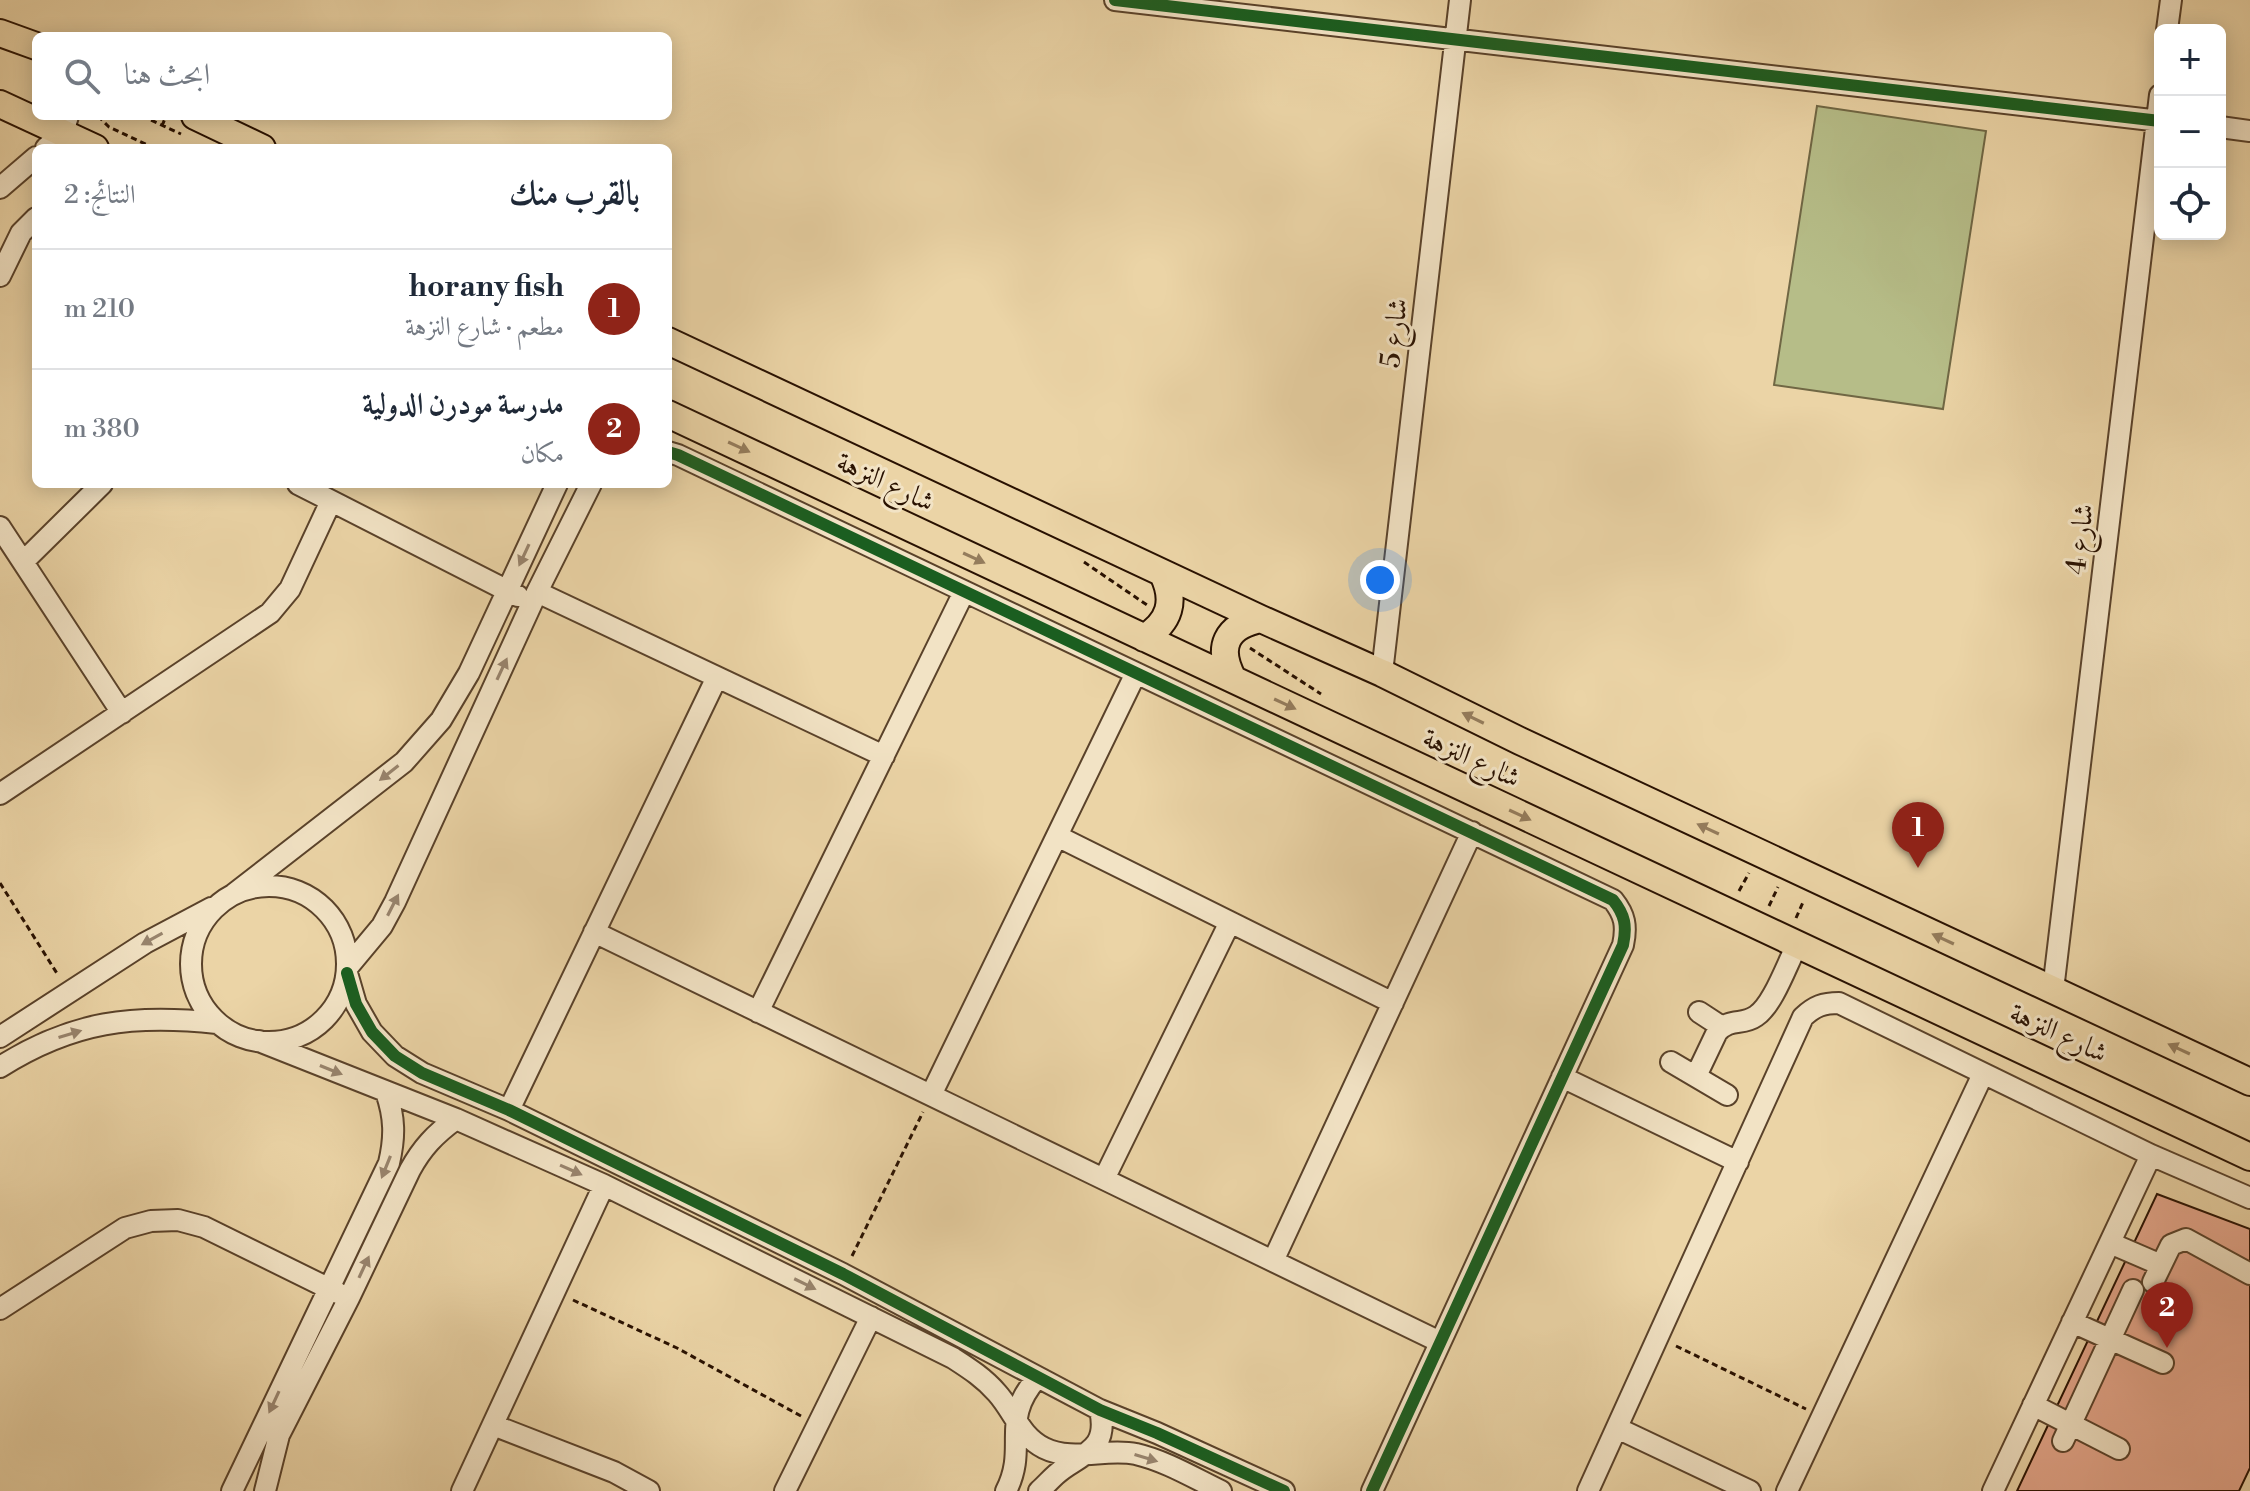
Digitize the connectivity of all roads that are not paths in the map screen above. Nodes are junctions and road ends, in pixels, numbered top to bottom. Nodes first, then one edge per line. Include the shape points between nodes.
1 (1115, 0) edge
2 (1460, 0) edge
3 (2171, 0) edge
4 (2168, 24) edge
5 (0, 33) edge
6 (1455, 41) junction
7 (32, 45) edge
8 (0, 104) edge
9 (32, 119) edge
10 (34, 120) edge
11 (2154, 120) edge
12 (190, 126) edge
13 (2226, 128) edge
14 (2250, 131) edge
15 (59, 132) edge
16 (86, 144) edge
17 (249, 144) edge
18 (2154, 153) edge
19 (32, 160) edge
20 (0, 188) edge
21 (32, 222) edge
22 (0, 276) edge
23 (672, 343) edge
24 (672, 416) edge
25 (672, 453) edge
26 (98, 488) edge
27 (306, 488) edge
28 (555, 488) edge
29 (589, 488) edge
30 (331, 501) junction
31 (0, 527) edge
32 (23, 562) junction
33 (1163, 574) junction
34 (508, 591) junction
35 (964, 592) junction
36 (535, 597) junction
37 (1144, 625) junction
38 (1255, 631) junction
39 (1136, 673) junction
40 (1382, 673) junction
41 (717, 677) junction
42 (1233, 679) junction
43 (122, 713) junction
44 (884, 756) junction
45 (0, 794) edge
46 (1472, 832) junction
47 (1057, 836) junction
48 (228, 898) junction
49 (1230, 922) junction
50 (594, 932) junction
51 (1796, 933) junction
52 (347, 970) junction
53 (2053, 990) junction
54 (1393, 1003) junction
55 (758, 1012) junction
56 (1699, 1012) dead end
57 (217, 1023) junction
58 (1722, 1027) junction
59 (0, 1037) edge
60 (259, 1041) junction
61 (1671, 1062) dead end
62 (0, 1067) edge
63 (1983, 1074) junction
64 (1696, 1076) junction
65 (1562, 1077) junction
66 (2250, 1082) edge
67 (386, 1092) junction
68 (931, 1095) junction
69 (1727, 1095) dead end
70 (509, 1110) junction
71 (456, 1119) junction
72 (2151, 1155) junction
73 (2250, 1157) edge
74 (1738, 1162) junction
75 (1104, 1179) junction
76 (604, 1185) junction
77 (2250, 1198) edge
78 (2110, 1243) junction
79 (1273, 1261) junction
80 (2250, 1274) edge
81 (328, 1288) junction
82 (2133, 1290) dead end
83 (349, 1298) junction
84 (0, 1309) edge
85 (871, 1317) junction
86 (2072, 1322) junction
87 (2110, 1339) junction
88 (1440, 1342) junction
89 (2163, 1363) dead end
90 (1037, 1378) junction
91 (2033, 1405) junction
92 (1100, 1410) junction
93 (1014, 1421) junction
94 (493, 1425) junction
95 (1617, 1428) junction
96 (2066, 1432) junction
97 (2119, 1449) dead end
98 (1088, 1454) junction
99 (232, 1491) edge
100 (265, 1491) edge
101 (462, 1491) edge
102 (649, 1491) edge
103 (785, 1491) edge
104 (1006, 1491) edge
105 (1039, 1491) edge
106 (1221, 1491) edge
107 (1284, 1491) edge
108 (1372, 1491) edge
109 (1588, 1491) edge
110 (1750, 1491) edge
111 (1787, 1491) edge
112 (1993, 1491) edge

1 - 6 street
2 - 6 street, شارع 5
3 - 4 street
5 - 7 main road
6 - 11 street
6 - 40 street, شارع 5
8 - 9 main road
10 - 15 main road
12 - 17 main road
13 - 14 street
15 - 16 main road
18 - 53 street, شارع 4
19 - 20 street
21 - 22 street
23 - 33 main road, شارع النزهة
24 -> 37 main road, شارع النزهة
25 - 35 street
26 - 32 street
27 - 30 street
28 -> 34 street
29 - 36 street
30 - 34 street
30 - 43 street via 290,589 270,613
31 - 32 street
32 - 43 street
33 - 37 main road via 1170,588 1166,617 1157,630
33 - 38 main road, شارع النزهة
34 - 36 street
34 -> 48 street via 441,720 404,762
35 - 39 street
35 - 44 street
36 - 41 street
52 -> 36 street via 395,902
37 - 42 main road, شارع النزهة
38 - 40 main road, شارع النزهة
38 - 42 main road via 1245,622 1231,632 1224,647
39 - 46 street
39 - 47 street
53 -> 40 main road, شارع النزهة
41 - 44 street
41 - 50 street
42 -> 51 main road, شارع النزهة via 1490,801
43 - 45 street
44 - 55 street
46 - 54 street
46 - 65 street via 1613,900 1623,913 1623,945
47 - 49 street
47 - 68 street
48 - 52 street via 260,886 287,888 312,899 332,917 344,941
48 - 57 street via 203,922 192,948 191,975 200,1001
48 -> 59 street via 145,943
49 - 54 street
49 - 75 street
50 - 55 street
50 - 70 street
51 - 58 street via 1758,1015
51 - 73 main road, شارع النزهة
52 - 60 street via 340,997 326,1017 283,1041
52 - 70 street via 356,1004 395,1056
66 -> 53 main road, شارع النزهة
54 - 79 street
55 - 68 street
56 - 58 street
57 - 60 street
62 -> 57 street via 63,1035 113,1022 165,1017
58 - 64 street
60 -> 67 street
61 - 64 street
63 - 72 street
63 - 74 street via 1839,1003 1813,1007 1803,1017
63 - 111 street
64 - 69 street
65 - 74 street
65 - 88 street
67 - 71 street
67 -> 81 street via 394,1115 389,1163
68 - 75 street
70 - 90 street via 843,1274
71 -> 76 street
83 -> 71 street via 421,1150
72 - 77 street
72 - 78 street
74 - 95 street
75 - 79 street
76 -> 85 street
76 - 94 street
78 - 80 street via 2157,1273 2171,1245 2186,1239
78 - 86 street
79 - 88 street
81 - 83 street
81 - 84 street via 204,1227 178,1220 151,1221 125,1228
81 -> 99 street
82 - 87 street
83 - 100 street via 279,1435
85 - 93 street via 978,1374
85 - 103 street
86 - 87 street
86 - 91 street
87 - 89 street
87 - 96 street
88 - 108 street
90 - 92 street
90 - 93 street via 1018,1405
91 - 96 street
91 - 112 street
92 - 98 street via 1099,1441
92 - 107 street
93 - 98 street via 1046,1449
93 - 104 street via 1017,1451
94 - 101 street
94 - 102 street
95 - 109 street
95 - 110 street
96 - 97 street
98 - 105 street
98 -> 106 street via 1137,1454

